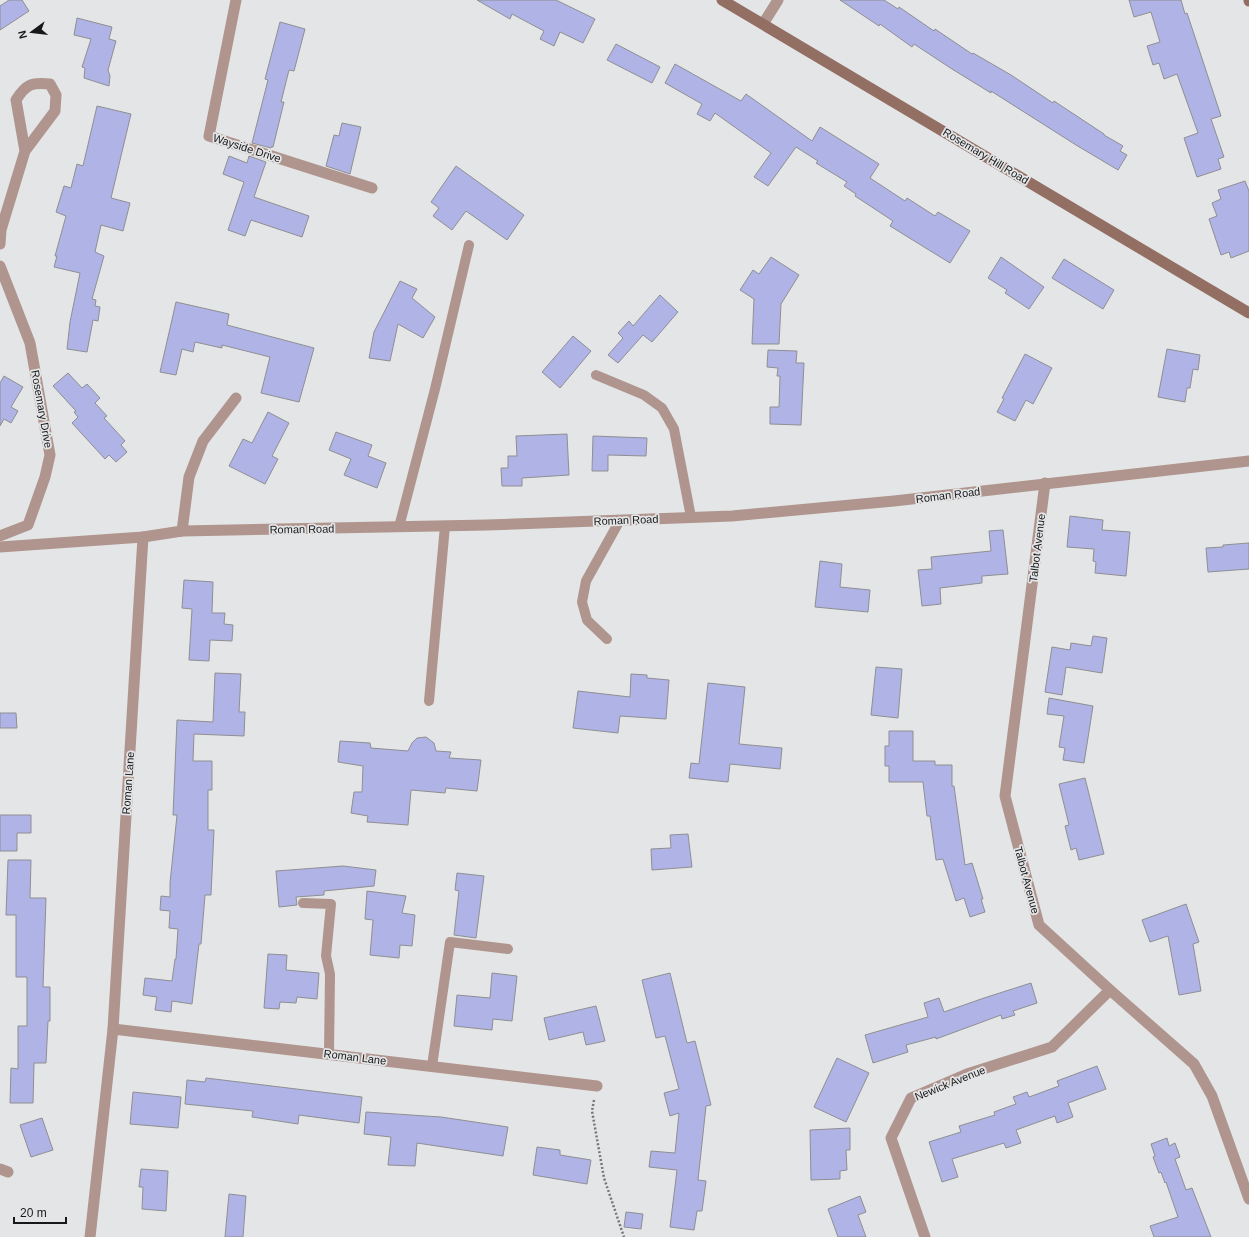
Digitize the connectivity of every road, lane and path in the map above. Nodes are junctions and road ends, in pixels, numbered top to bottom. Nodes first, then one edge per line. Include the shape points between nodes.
1 (236, 0) edge
2 (722, 0) edge
3 (778, 0) edge
4 (763, 24) junction
5 (25, 151) junction
6 (372, 188) dead end
7 (0, 244) edge
8 (469, 246) dead end
9 (0, 266) edge
10 (1249, 313) edge
11 (596, 375) dead end
12 (236, 398) dead end
13 (1249, 461) edge
14 (1045, 484) junction
15 (691, 517) junction
16 (620, 520) junction
17 (445, 526) junction
18 (399, 527) junction
19 (182, 531) junction
20 (0, 536) edge
21 (143, 537) junction
22 (0, 547) edge
23 (607, 638) dead end
24 (429, 701) dead end
25 (303, 904) dead end
26 (508, 949) dead end
27 (1110, 990) junction
28 (113, 1028) junction
29 (329, 1054) junction
30 (432, 1066) junction
31 (597, 1086) joint
32 (1249, 1199) edge
33 (90, 1237) edge
34 (624, 1237) edge
35 (925, 1237) edge

1 - 6 street, Wayside Drive via 209,136
2 - 4 main road, Rosemary Hill Road
3 - 4 street
4 - 10 main road, Rosemary Hill Road
5 - 5 street via 16,100 23,89 36,83 50,84 56,95 55,111
5 - 7 street
8 - 18 lane
9 - 20 street, Rosemary Drive via 30,343 50,455 28,525
11 - 15 lane via 644,395 662,408 674,429
12 - 19 street via 203,441 189,477
13 - 14 street, Roman Road
14 - 15 street, Roman Road via 894,501 732,516
14 - 27 street, Talbot Avenue via 1005,796 1039,925
15 - 16 street, Roman Road
16 - 17 street, Roman Road
16 - 23 lane via 586,581 582,602 587,620
17 - 18 street, Roman Road
17 - 24 lane
18 - 19 street, Roman Road
19 - 21 street, Roman Road
21 - 22 street, Roman Road
21 - 28 street, Roman Lane
25 - 29 lane via 331,904 326,956 330,974
26 - 30 lane via 450,942
27 - 32 street, Talbot Avenue via 1194,1064 1212,1096
27 - 35 street, Newick Avenue via 1052,1048 967,1074 911,1098 891,1138
28 - 29 street, Roman Lane
28 - 33 street, Roman Lane
29 - 30 street, Roman Lane
30 - 31 street, Roman Lane
31 - 34 path via 592,1111 604,1178

